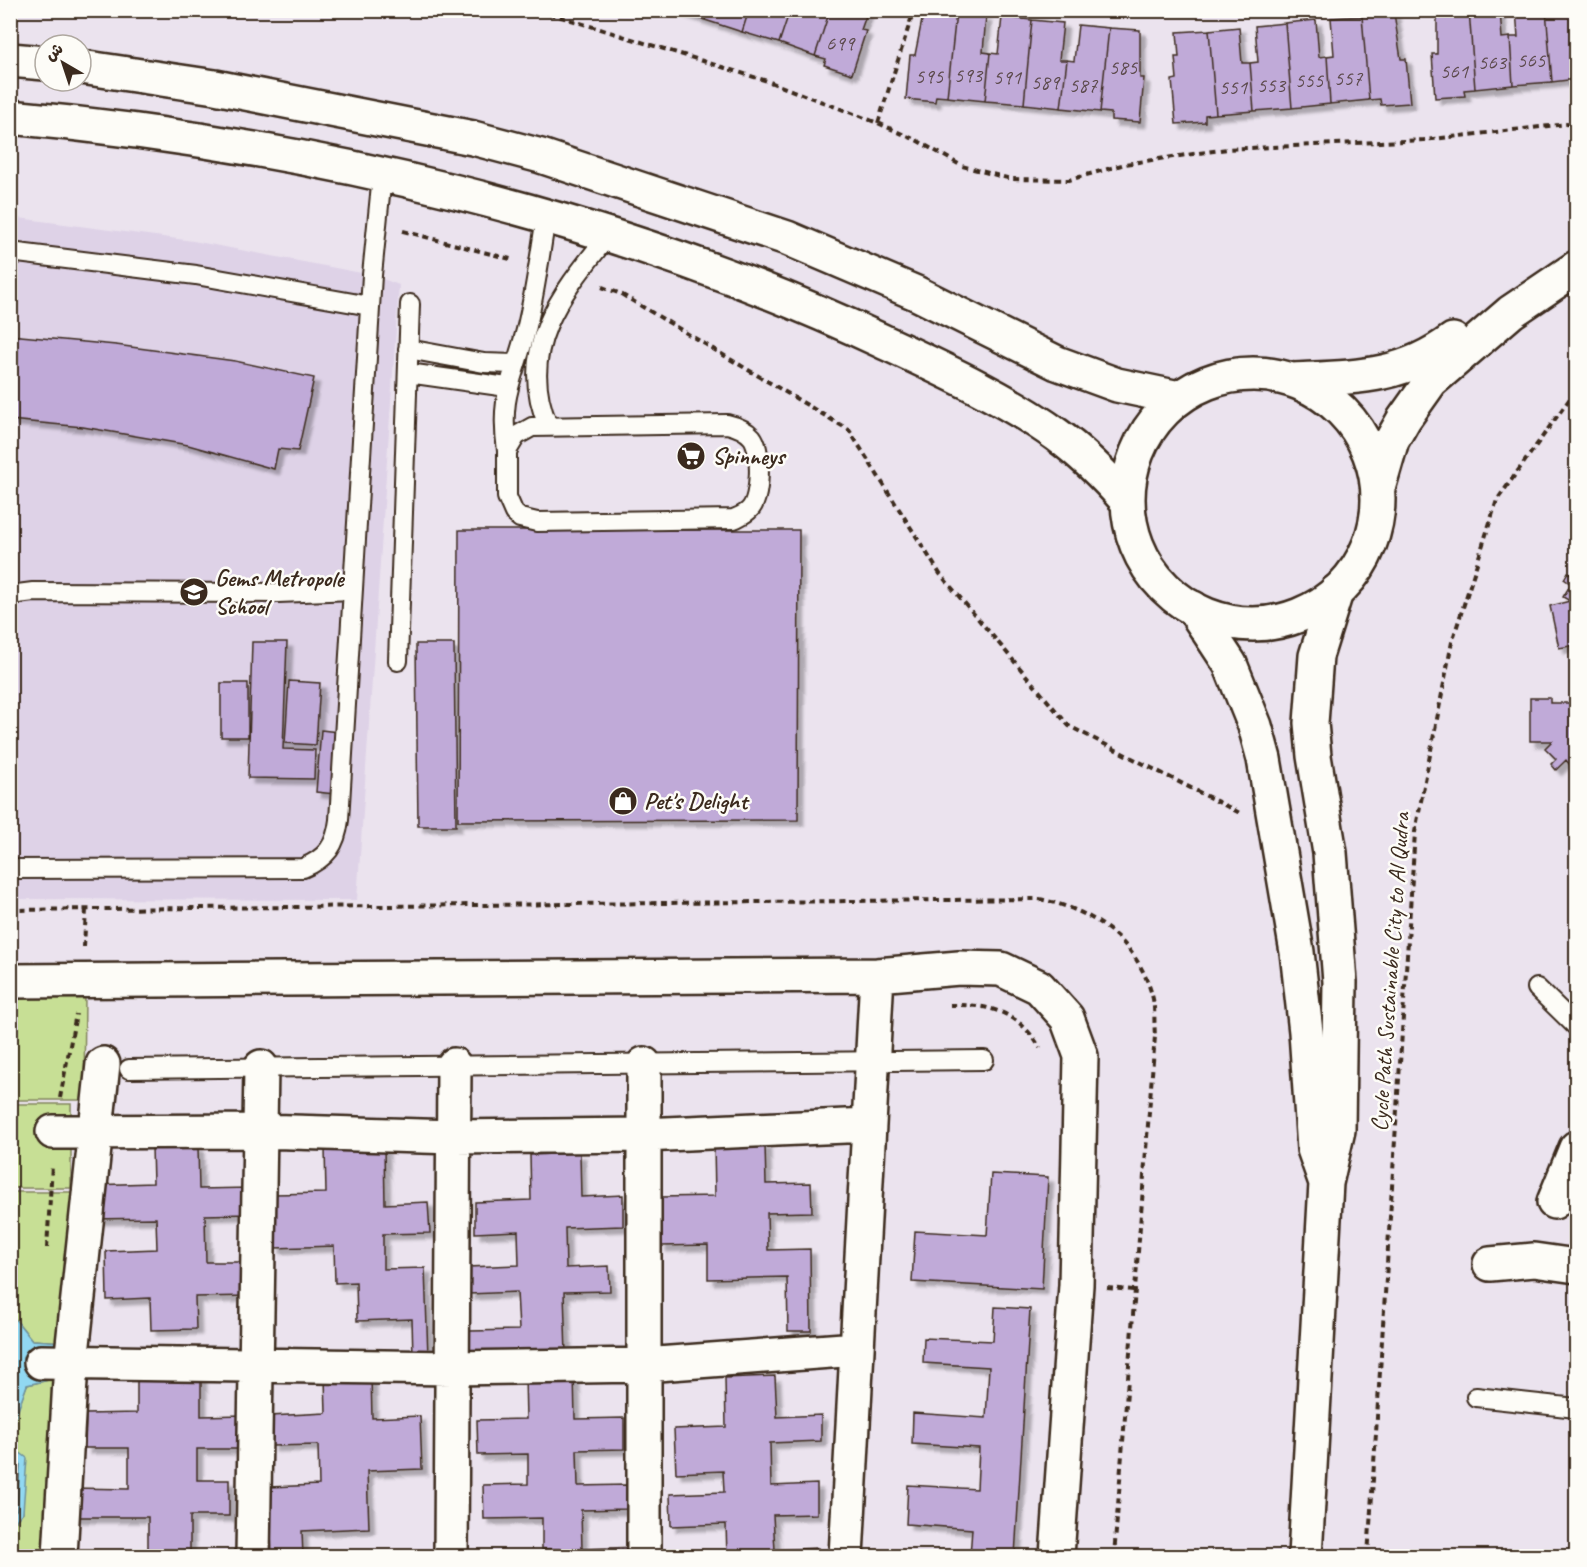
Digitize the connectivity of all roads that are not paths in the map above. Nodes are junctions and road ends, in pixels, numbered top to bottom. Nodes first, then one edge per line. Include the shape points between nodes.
1 (10, 60) edge
2 (33, 62) edge
3 (93, 69) edge
4 (10, 117) edge
5 (382, 176) junction
6 (546, 217) junction
7 (607, 237) junction
8 (10, 252) edge
9 (1576, 268) edge
10 (410, 304) dead end
11 (370, 306) junction
12 (1511, 312) junction
13 (534, 333) junction
14 (408, 349) junction
15 (514, 364) junction
16 (408, 373) junction
17 (1292, 380) junction
18 (507, 387) junction
19 (1179, 398) junction
20 (548, 425) junction
21 (507, 451) junction
22 (1379, 485) junction
23 (1127, 501) junction
24 (353, 590) junction
25 (1335, 592) junction
26 (10, 595) edge
27 (1193, 608) junction
28 (398, 661) dead end
29 (10, 868) edge
30 (877, 975) junction
31 (10, 981) edge
32 (1537, 988) dead end
33 (1576, 1026) edge
34 (984, 1060) dead end
35 (873, 1061) junction
36 (644, 1064) junction
37 (454, 1065) junction
38 (116, 1066) joint
39 (261, 1067) junction
40 (869, 1125) junction
41 (260, 1131) junction
42 (54, 1132) dead end
43 (96, 1132) junction
44 (644, 1135) junction
45 (454, 1137) junction
46 (1576, 1148) edge
47 (1326, 1183) junction
48 (1554, 1202) dead end
49 (1490, 1264) dead end
50 (1576, 1266) edge
51 (857, 1349) junction
52 (56, 1363) junction
53 (256, 1365) junction
54 (644, 1365) junction
55 (452, 1368) junction
56 (1476, 1397) dead end
57 (1576, 1408) edge
58 (60, 1557) edge
59 (253, 1557) edge
60 (451, 1557) edge
61 (644, 1557) edge
62 (846, 1557) edge
63 (1057, 1557) edge
64 (1305, 1557) edge

1 - 2 street
3 - 19 street via 226,89 473,138 541,156 787,238 916,293 1057,363 1117,384
4 - 5 street via 105,125
5 - 6 street
5 - 11 lane
6 - 7 street
6 - 13 lane
7 - 13 lane
7 - 23 street via 728,276 823,313 915,356 1041,424 1083,456
8 - 11 lane via 196,275
9 - 12 street
10 - 14 lane
11 - 24 lane
12 - 17 street via 1484,320 1434,354 1399,370 1361,377
12 - 22 street via 1449,364 1417,399 1392,440
13 - 15 lane
13 - 20 lane via 536,382
14 - 15 lane via 484,363
14 - 16 lane
15 - 18 lane
16 - 18 lane
16 - 28 lane
17 - 19 street via 1245,374 1221,378
17 - 22 street via 1314,390 1350,420 1363,440
18 - 21 lane
19 - 23 street via 1147,433 1133,466
20 - 21 lane via 523,430
20 - 21 lane via 736,426 752,437 759,455 756,500 734,519 528,522 509,506
22 - 25 street via 1373,532 1352,574
23 - 27 street via 1137,547 1148,568 1163,586
24 - 26 lane
24 - 29 lane via 337,836 318,861 303,868
25 - 27 street via 1316,606 1272,622 1224,620
25 - 47 street via 1316,656 1311,723 1333,885 1340,982 1338,1130
27 - 47 street via 1244,694 1264,759 1297,952 1314,1149
30 - 31 street
30 - 35 street
30 - 63 street via 959,968 1001,969 1039,987 1067,1018 1081,1056 1076,1285
32 - 33 lane
34 - 35 lane
35 - 36 lane
35 - 40 street
36 - 37 lane
36 - 44 street
37 - 39 lane
37 - 45 street
38 - 39 lane
38 - 43 street
39 - 41 street
40 - 44 street
40 - 51 street
41 - 43 street
41 - 45 street
41 - 53 street
42 - 43 street
43 - 52 street
44 - 45 street
44 - 54 street
45 - 55 street
46 - 48 street
47 - 64 street
49 - 50 street via 1534,1260
51 - 54 street
51 - 62 street
52 - 53 street
52 - 58 street
53 - 55 street
53 - 59 street
54 - 55 street
54 - 61 street
55 - 60 street
56 - 57 lane

